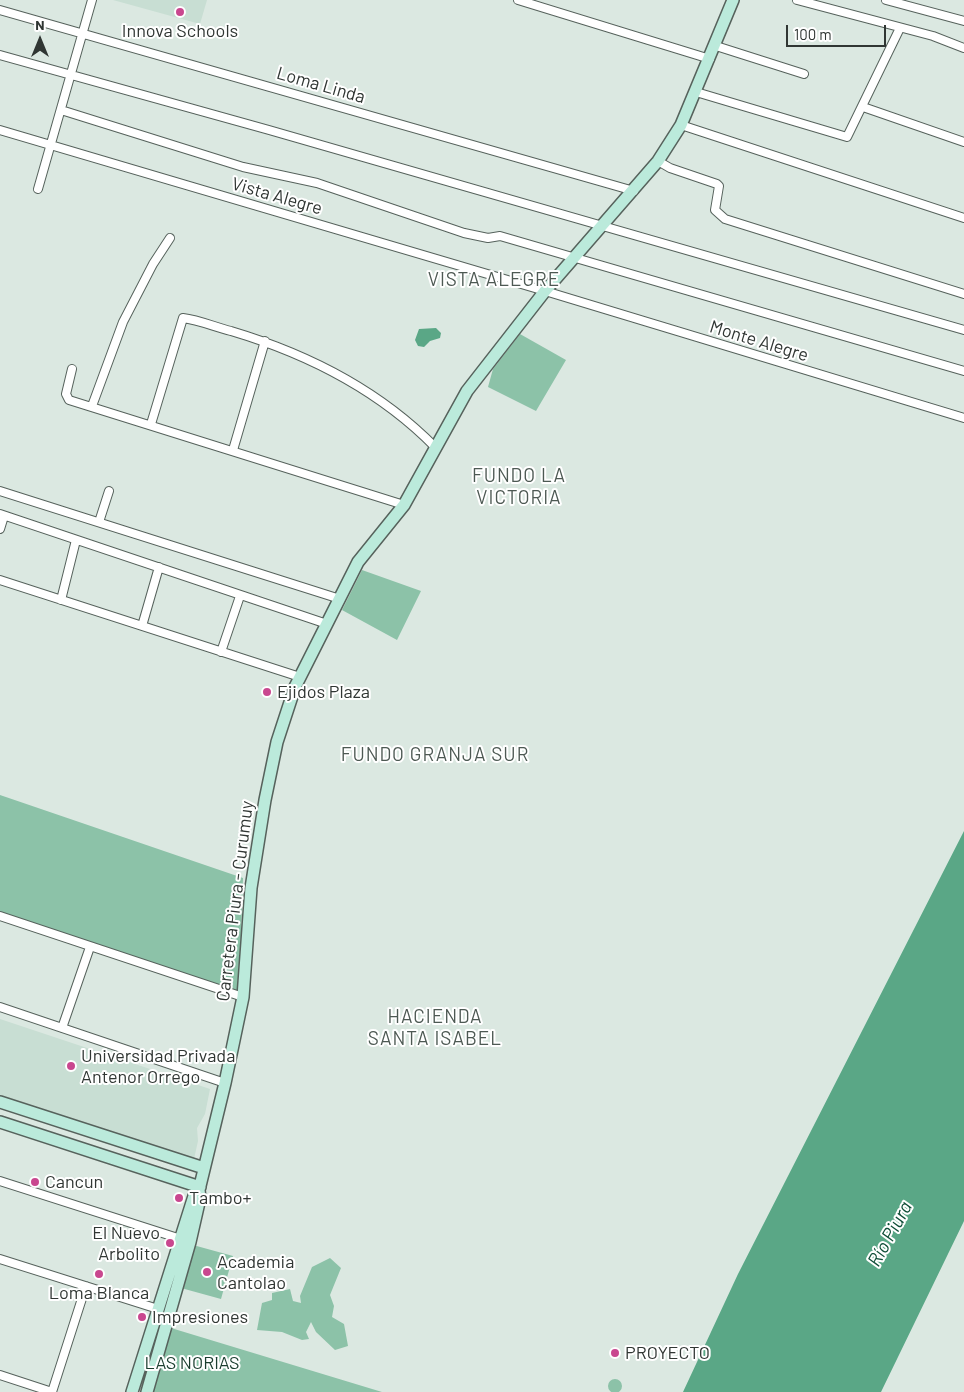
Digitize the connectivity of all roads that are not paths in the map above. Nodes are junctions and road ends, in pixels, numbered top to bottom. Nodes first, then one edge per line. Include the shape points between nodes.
1 (92, 0) edge
2 (518, 0) edge
3 (733, 0) edge
4 (797, 0) edge
5 (886, 0) edge
6 (0, 10) edge
7 (964, 21) edge
8 (900, 28) junction
9 (82, 33) junction
10 (716, 46) junction
11 (964, 48) edge
12 (0, 56) edge
13 (710, 59) junction
14 (804, 74) dead end
15 (69, 75) junction
16 (696, 92) junction
17 (863, 107) junction
18 (61, 110) junction
19 (681, 125) junction
20 (0, 130) edge
21 (964, 142) edge
22 (50, 145) junction
23 (658, 162) junction
24 (38, 189) dead end
25 (634, 191) junction
26 (964, 218) edge
27 (604, 226) junction
28 (170, 238) dead end
29 (573, 259) junction
30 (545, 291) junction
31 (964, 294) edge
32 (964, 330) edge
33 (265, 341) junction
34 (72, 369) dead end
35 (964, 371) edge
36 (92, 406) junction
37 (964, 418) edge
38 (151, 424) junction
39 (435, 447) junction
40 (233, 450) junction
41 (0, 490) edge
42 (109, 491) dead end
43 (404, 505) junction
44 (2, 515) edge
45 (99, 522) junction
46 (0, 529) edge
47 (76, 540) junction
48 (159, 567) junction
49 (0, 580) edge
50 (240, 596) junction
51 (340, 598) junction
52 (61, 600) junction
53 (327, 624) junction
54 (142, 626) junction
55 (221, 652) junction
56 (300, 677) junction
57 (0, 916) edge
58 (90, 947) junction
59 (243, 996) junction
60 (0, 1007) edge
61 (62, 1028) junction
62 (225, 1083) junction
63 (0, 1102) edge
64 (14, 1106) junction
65 (4, 1123) edge
66 (204, 1168) junction
67 (0, 1181) edge
68 (198, 1193) junction
69 (185, 1240) junction
70 (0, 1258) edge
71 (86, 1286) junction
72 (158, 1309) junction
73 (0, 1375) edge
74 (52, 1392) edge
75 (132, 1392) edge
76 (147, 1392) edge

1 - 9 street
2 - 13 street
3 - 10 main road, Carretera Piura - Curumuy
4 - 8 street
5 - 7 street
6 - 9 street, Loma Linda
8 - 11 street
8 - 17 street
9 - 15 street
9 - 25 street, Loma Linda
10 - 13 main road, Carretera Piura - Curumuy
10 - 14 street
12 - 15 street
13 - 16 main road, Carretera Piura - Curumuy
15 - 18 street
15 - 27 street
16 - 17 street via 844,138 850,135
16 - 19 main road, Carretera Piura - Curumuy
17 - 21 street
18 - 22 street
18 - 29 street via 243,167 317,183 464,233 488,238 500,236
19 - 23 main road, Carretera Piura - Curumuy
19 - 26 street
20 - 22 street, Vista Alegre
22 - 24 street
22 - 30 street, Vista Alegre
23 - 25 main road, Carretera Piura - Curumuy
23 - 31 street via 717,184 715,210 725,220
25 - 27 main road, Carretera Piura - Curumuy
27 - 29 main road, Carretera Piura - Curumuy
27 - 32 street
28 - 36 street via 123,322
29 - 30 main road, Carretera Piura - Curumuy
29 - 35 street
30 - 37 street, Monte Alegre
30 - 39 main road, Carretera Piura - Curumuy via 467,392
33 - 38 street via 183,318
33 - 39 street via 332,370 360,387 397,411
33 - 40 street
34 - 36 street via 66,398
36 - 38 street
38 - 40 street
39 - 43 main road, Carretera Piura - Curumuy
40 - 43 street
41 - 45 street
42 - 45 street
43 - 51 main road, Carretera Piura - Curumuy via 358,562
44 - 46 street
44 - 47 street
45 - 51 street
47 - 48 street
47 - 52 street
48 - 50 street
48 - 54 street
49 - 52 street
50 - 53 street
50 - 55 street
51 - 53 main road, Carretera Piura - Curumuy
52 - 54 street
53 - 56 main road, Carretera Piura - Curumuy
54 - 55 street
55 - 56 street
56 - 59 main road, Carretera Piura - Curumuy via 279,735 265,800 251,888
57 - 58 street
58 - 59 street
58 - 61 street
59 - 62 main road, Carretera Piura - Curumuy
60 - 61 street
61 - 62 street
62 - 66 main road, Carretera Piura - Curumuy
63 - 64 main road
64 - 65 main road
64 - 66 main road
65 - 68 main road
66 - 68 main road, Carretera Piura - Curumuy
67 - 69 street
68 - 69 main road, Carretera Piura - Curumuy
69 - 72 main road
69 - 76 main road
70 - 71 street
71 - 72 street
71 - 74 street
72 - 75 main road
73 - 74 street

